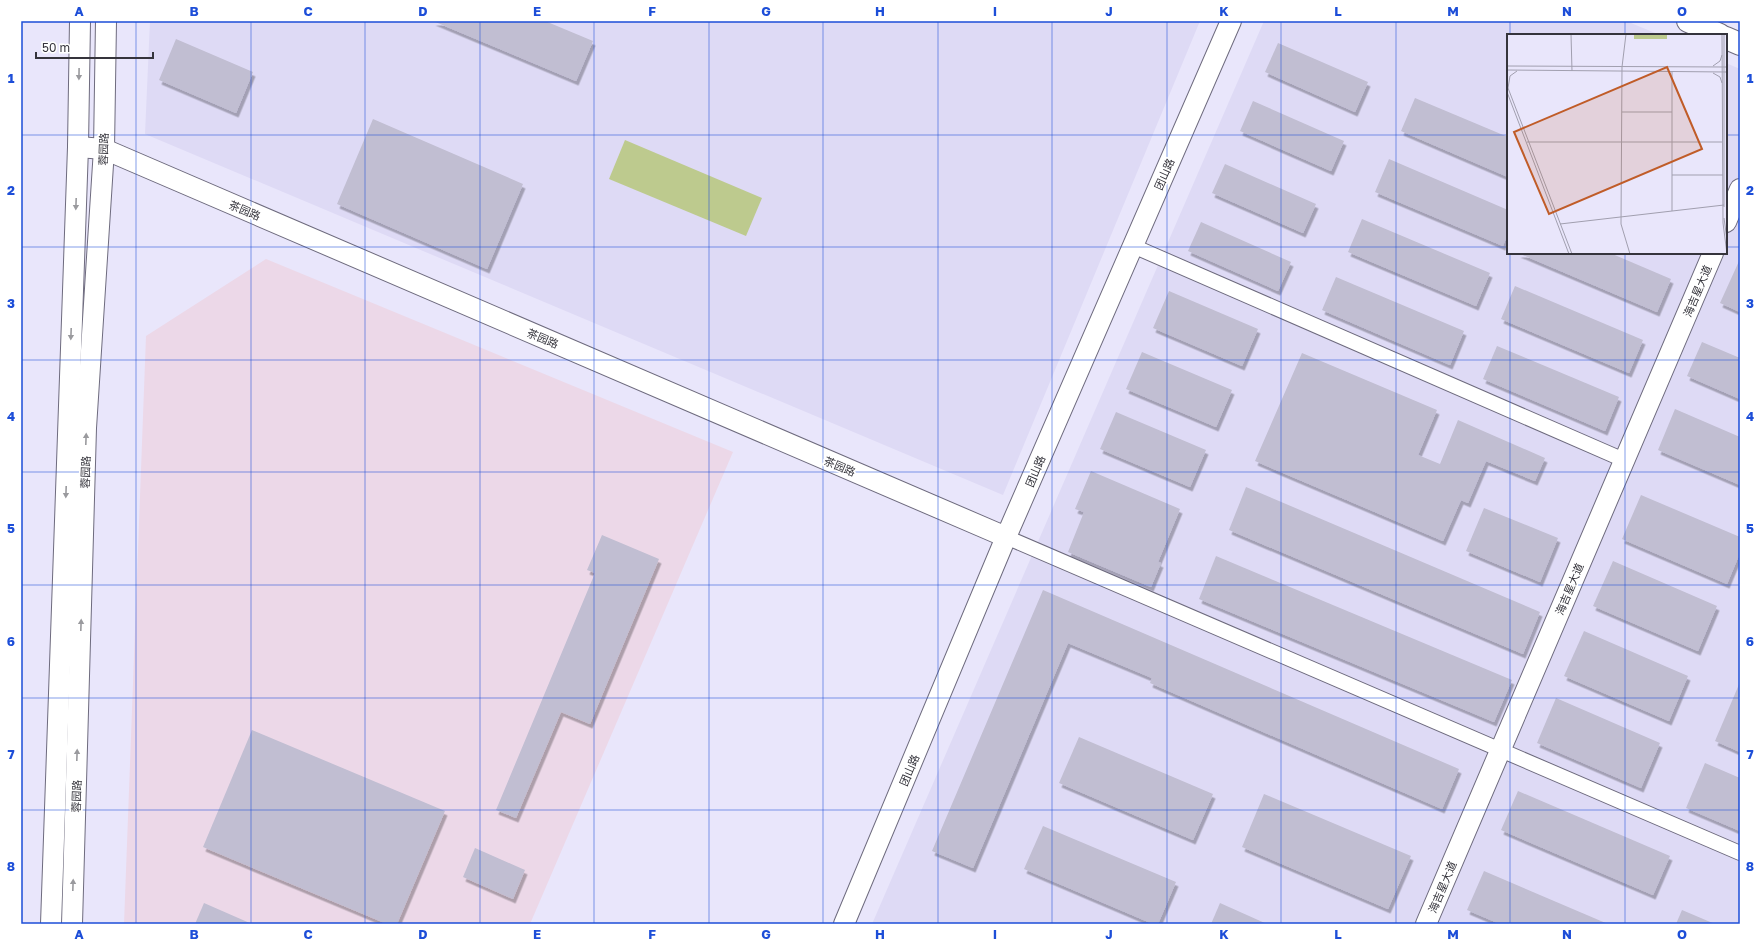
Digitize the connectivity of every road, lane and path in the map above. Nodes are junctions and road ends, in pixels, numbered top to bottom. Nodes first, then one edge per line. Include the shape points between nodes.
1 (80, 21) edge
2 (106, 21) edge
3 (1231, 21) edge
4 (1688, 21) edge
5 (1718, 34) edge
6 (1727, 38) edge
7 (1740, 44) edge
8 (78, 147) junction
9 (104, 149) junction
10 (1740, 189) edge
11 (1727, 220) edge
12 (1133, 246) junction
13 (1712, 254) edge
14 (1624, 460) junction
15 (1006, 537) junction
16 (1501, 750) junction
17 (1740, 853) edge
18 (51, 924) edge
19 (72, 924) edge
20 (844, 924) edge
21 (1426, 924) edge

1 -> 8 street, 蓉园路
2 - 9 street, 蓉园路
3 - 12 street, 团山路
4 - 5 highway
6 - 7 highway
8 - 9 street, 茶园路
8 -> 18 street, 蓉园路
9 - 15 street, 茶园路
19 -> 9 street, 蓉园路 via 86,428
10 - 11 street
12 - 14 street
12 - 15 street, 团山路
13 - 14 street, 海吉星大道
14 - 16 street, 海吉星大道
15 - 16 street
15 - 20 street, 团山路
16 - 17 street
16 - 21 street, 海吉星大道

